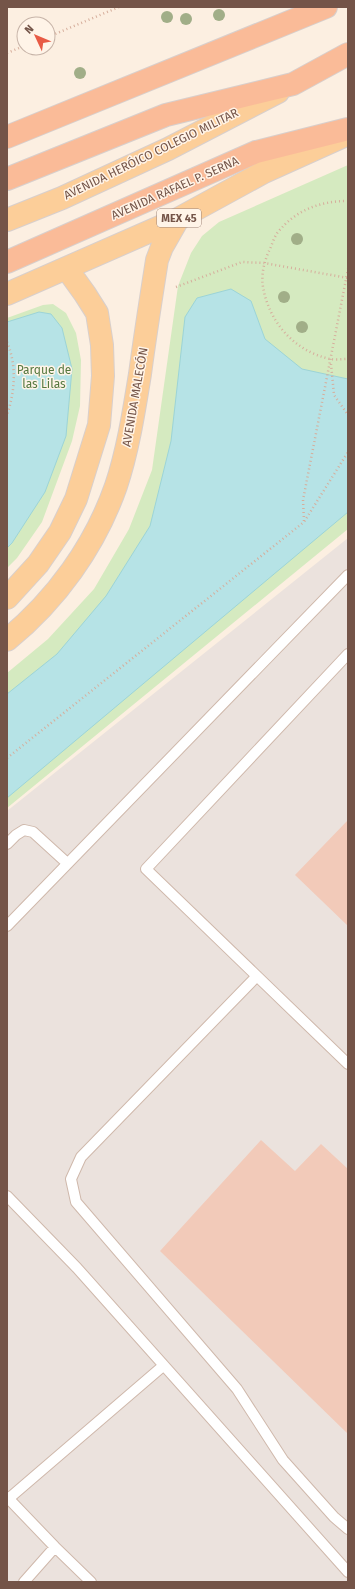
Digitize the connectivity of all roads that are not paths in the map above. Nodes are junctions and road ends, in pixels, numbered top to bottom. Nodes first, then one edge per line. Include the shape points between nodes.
1 (326, 7) edge
2 (348, 54) edge
3 (293, 84) junction
4 (348, 129) edge
5 (348, 134) edge
6 (7, 138) edge
7 (7, 180) edge
8 (178, 219) junction
9 (7, 220) edge
10 (13, 260) edge
11 (67, 269) junction
12 (7, 294) edge
13 (348, 575) edge
14 (7, 598) edge
15 (7, 640) edge
16 (348, 654) edge
17 (7, 844) edge
18 (67, 863) junction
19 (7, 926) edge
20 (257, 976) junction
21 (348, 1064) edge
22 (7, 1196) edge
23 (164, 1366) junction
24 (8, 1498) edge
25 (348, 1529) edge
26 (55, 1547) junction
27 (348, 1572) edge
28 (24, 1582) edge
29 (91, 1582) edge

1 - 6 highway
2 - 3 highway
3 - 7 highway via 166,116
3 - 9 main road, AVENIDA HERÓICO COLEGIO MILITAR via 168,149 62,198
4 - 10 highway, AVENIDA RAFAEL P. SERNA via 256,152
5 - 8 main road, MEX 45 via 264,172
8 - 11 main road, MEX 45
8 - 15 main road, AVENIDA MALECÓN via 157,260 132,426 116,486 100,523 63,584 40,610
11 - 12 main road, MEX 45
11 - 14 main road via 97,313 103,376 98,425 76,499 60,532 38,564
13 - 18 lane
16 - 20 lane via 146,869
17 - 18 lane via 24,830 33,832
18 - 19 lane
20 - 21 lane
20 - 25 lane via 81,1157 71,1179 76,1202 237,1389 283,1460
22 - 23 lane via 77,1268
23 - 24 lane
23 - 27 lane
24 - 26 lane
26 - 28 lane
26 - 29 lane

